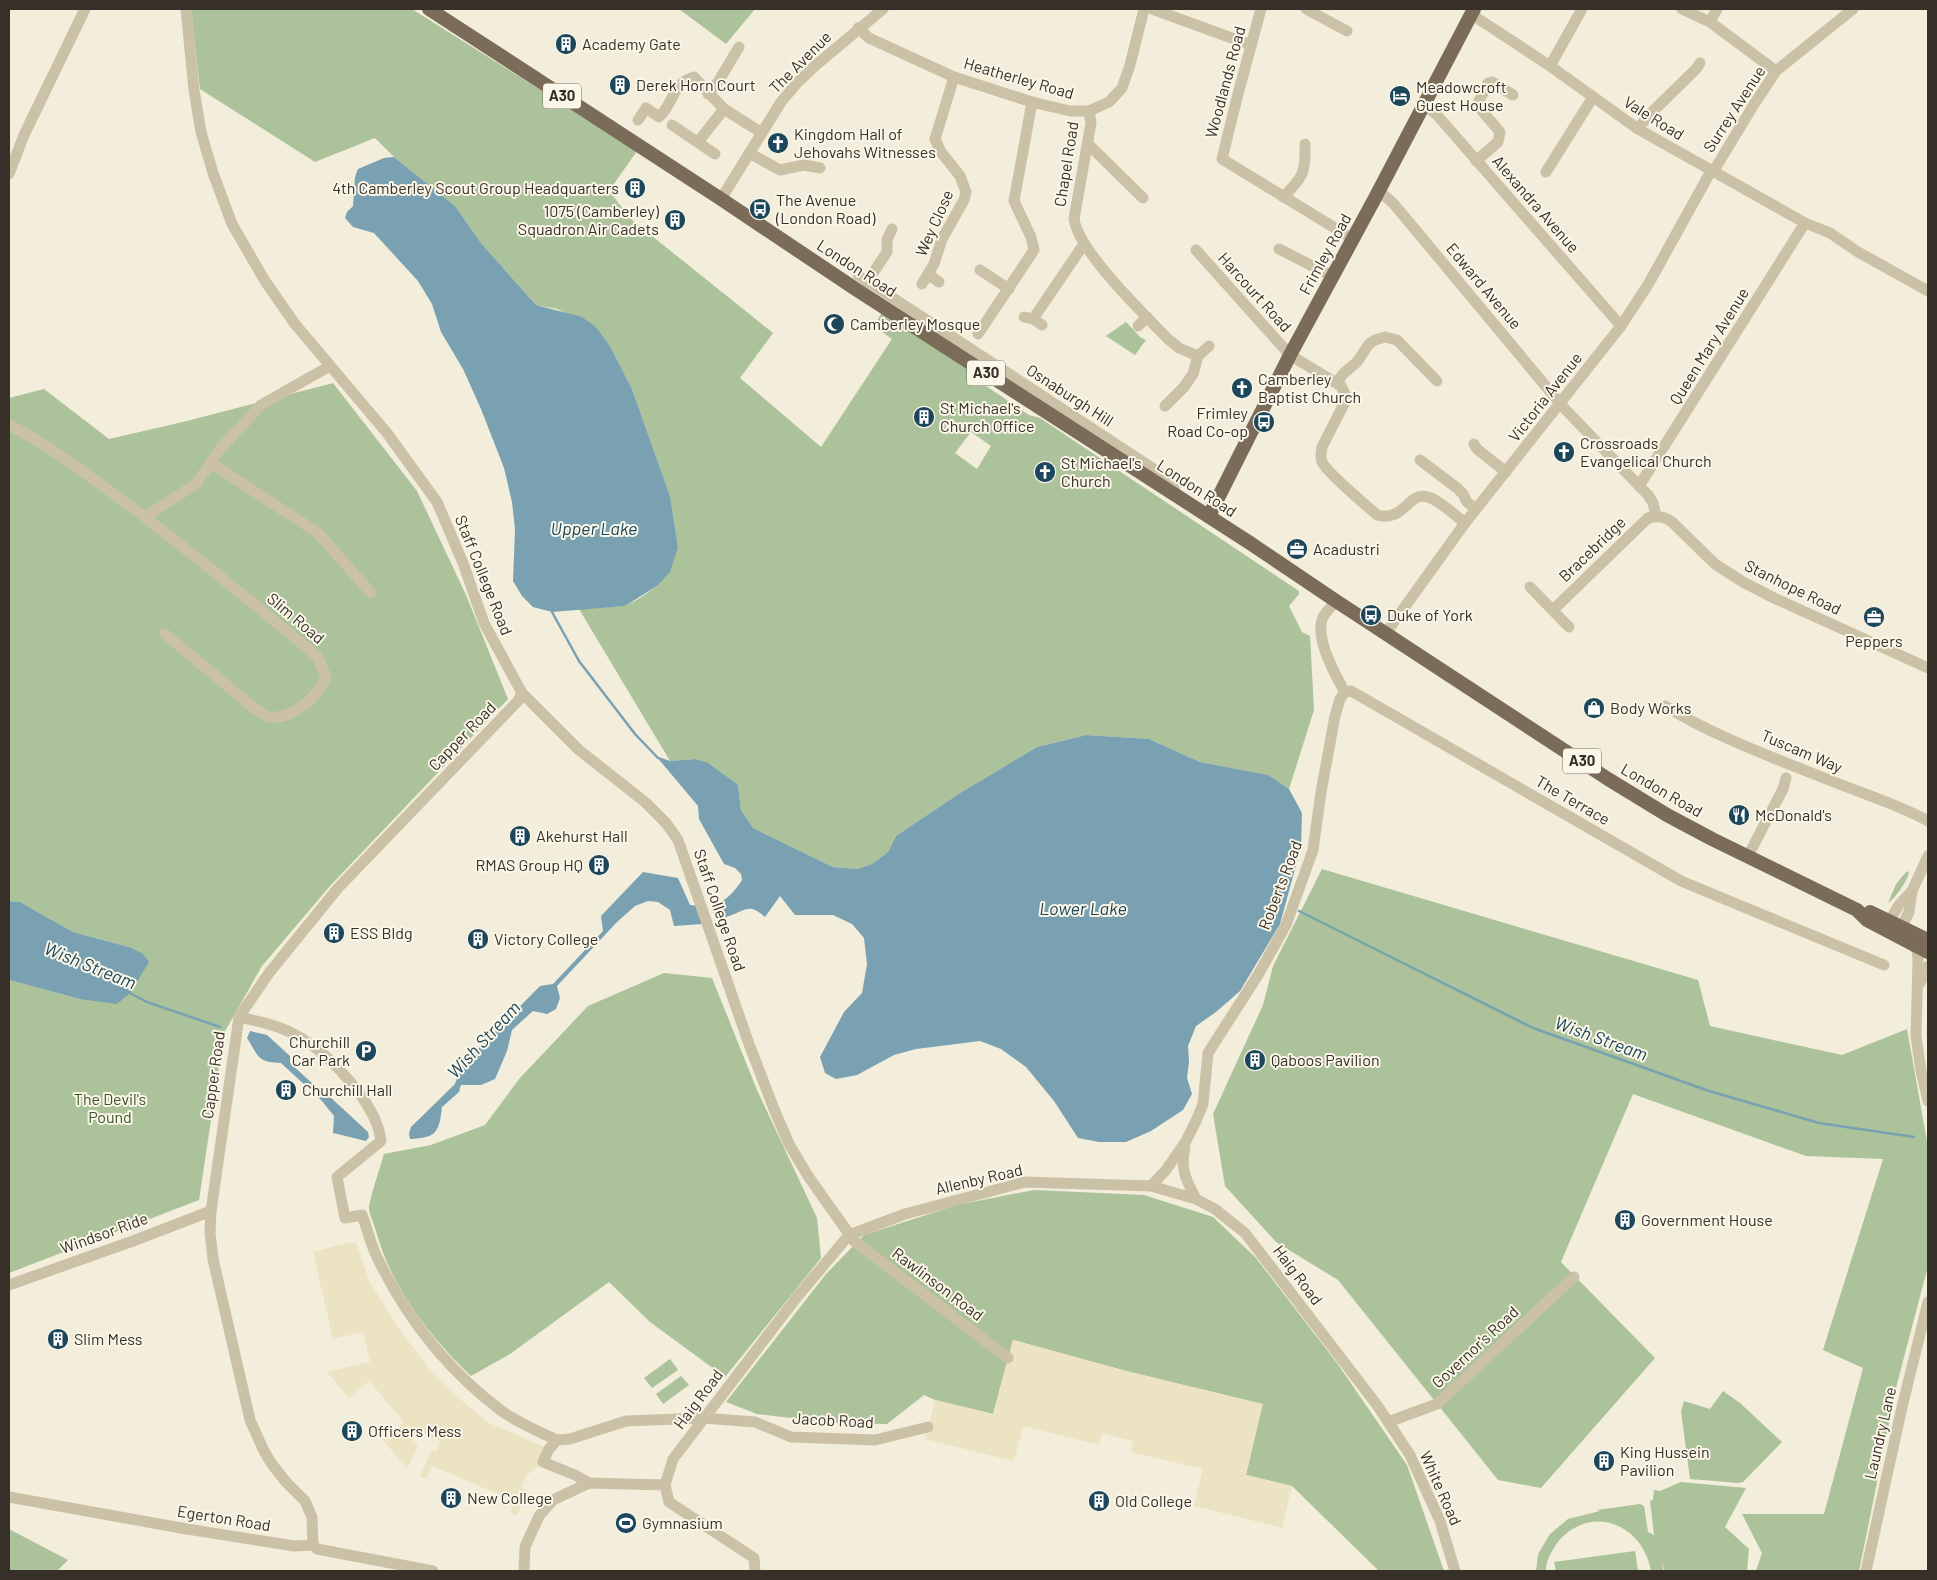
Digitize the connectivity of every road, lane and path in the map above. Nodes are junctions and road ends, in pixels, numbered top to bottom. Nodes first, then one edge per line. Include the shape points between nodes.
1 (85, 9) edge
2 (186, 9) edge
3 (429, 9) edge
4 (883, 9) edge
5 (1144, 9) edge
6 (1152, 9) edge
7 (1261, 9) edge
8 (1306, 9) edge
9 (1582, 9) edge
10 (1682, 9) edge
11 (1716, 9) edge
12 (1853, 9) edge
13 (1473, 11) edge
14 (1710, 22) junction
15 (858, 28) junction
16 (1347, 31) dead end
17 (1251, 45) junction
18 (739, 47) dead end
19 (1700, 63) dead end
20 (1550, 66) junction
21 (1776, 71) junction
22 (954, 77) junction
23 (708, 94) junction
24 (1513, 95) dead end
25 (1594, 97) junction
26 (1032, 102) junction
27 (1425, 105) junction
28 (724, 109) junction
29 (1089, 111) junction
30 (638, 120) dead end
31 (672, 125) dead end
32 (1638, 129) junction
33 (762, 133) junction
34 (698, 142) junction
35 (1088, 144) junction
36 (1305, 144) dead end
37 (749, 153) junction
38 (715, 154) dead end
39 (1476, 161) junction
40 (820, 168) dead end
41 (1712, 171) junction
42 (1546, 172) dead end
43 (9, 174) edge
44 (1379, 192) junction
45 (1283, 197) junction
46 (1143, 198) dead end
47 (721, 199) junction
48 (1807, 224) junction
49 (892, 229) dead end
50 (1353, 238) junction
51 (1084, 244) junction
52 (1279, 249) dead end
53 (1196, 250) dead end
54 (980, 270) dead end
55 (1332, 276) junction
56 (861, 281) junction
57 (939, 282) dead end
58 (1009, 289) junction
59 (1928, 291) edge
60 (1147, 317) junction
61 (1033, 321) dead end
62 (1138, 326) dead end
63 (1621, 326) junction
64 (978, 334) dead end
65 (1209, 346) dead end
66 (1290, 355) junction
67 (1198, 356) junction
68 (330, 366) junction
69 (1438, 381) dead end
70 (1337, 382) junction
71 (1561, 403) junction
72 (1165, 406) dead end
73 (9, 425) edge
74 (1474, 444) dead end
75 (1420, 460) dead end
76 (211, 463) junction
77 (1506, 472) junction
78 (1640, 486) junction
79 (1476, 509) junction
80 (1208, 516) junction
81 (1656, 516) junction
82 (145, 517) junction
83 (1465, 523) junction
84 (1530, 587) dead end
85 (371, 593) dead end
86 (1336, 601) junction
87 (1553, 610) junction
88 (1569, 627) dead end
89 (1386, 633) junction
90 (165, 634) dead end
91 (1928, 668) edge
92 (1346, 692) junction
93 (522, 693) junction
94 (1665, 706) dead end
95 (1786, 778) dead end
96 (1928, 821) edge
97 (1748, 856) junction
98 (1928, 856) edge
99 (1893, 928) junction
100 (1928, 940) edge
101 (1911, 943) junction
102 (1928, 952) edge
103 (1884, 965) dead end
104 (1928, 966) edge
105 (1917, 989) junction
106 (239, 1017) junction
107 (1928, 1101) edge
108 (1186, 1141) junction
109 (1151, 1186) junction
110 (1196, 1199) junction
111 (211, 1211) junction
112 (849, 1235) junction
113 (1574, 1277) dead end
114 (9, 1285) edge
115 (1928, 1302) edge
116 (1008, 1358) dead end
117 (703, 1418) junction
118 (1388, 1422) junction
119 (928, 1427) dead end
120 (557, 1440) junction
121 (589, 1483) junction
122 (665, 1486) junction
123 (9, 1497) edge
124 (313, 1545) junction
125 (433, 1571) edge
126 (524, 1571) edge
127 (755, 1571) edge
128 (1455, 1571) edge
129 (1866, 1571) edge

1 - 43 street via 24,135
2 - 68 street, Staff College Road via 201,132 232,224 265,281
3 - 47 main road, London Road / A30
4 - 15 street, The Avenue
5 - 29 street, Heatherley Road via 1122,88 1109,102
6 - 17 street
7 - 17 street, Woodlands Road
8 - 16 street
9 - 20 street
10 - 14 street
11 - 14 street
12 - 21 street, Surrey Avenue
13 - 20 street, Vale Road
13 - 27 main road, Frimley Road
14 - 21 street
15 - 22 street, Heatherley Road via 869,38
15 - 33 street, The Avenue via 797,83
17 - 45 street, Woodlands Road via 1222,160
18 - 23 street
19 - 32 street
20 - 25 street, Vale Road
21 - 41 street, Surrey Avenue
22 - 26 street, Heatherley Road
22 - 57 street, Wey Close via 936,139 941,152 960,176 966,192 925,279
23 - 28 street
23 - 30 street via 694,77 676,90 659,117 646,108
24 - 39 street via 1492,82 1479,98 1477,105 1500,132 1500,138
25 - 32 street, Vale Road
25 - 42 street
26 - 29 street, Heatherley Road via 1070,111
26 - 58 street via 1014,201 1034,250
27 - 39 street, Alexandra Avenue
27 - 44 main road, Frimley Road
28 - 33 street
28 - 34 street
29 - 35 street, Chapel Road
31 - 34 street
32 - 41 street, Vale Road
33 - 37 street, The Avenue
34 - 38 street
35 - 46 street
35 - 51 street, Chapel Road via 1074,220
36 - 45 street via 1306,162 1300,181
37 - 40 street via 780,170 804,165
37 - 47 street, The Avenue
39 - 63 street, Alexandra Avenue
41 - 48 street, Vale Road
41 - 63 street, Victoria Avenue
44 - 50 main road, Frimley Road
44 - 71 street, Edward Avenue via 1393,203
45 - 50 street, Woodlands Road
47 - 56 main road, London Road / A30
48 - 59 street, Vale Road
48 - 78 street, Queen Mary Avenue
49 - 56 street via 887,240 887,252
50 - 55 main road, Frimley Road
51 - 60 street, Chapel Road
51 - 61 street
52 - 55 street
53 - 66 street, Harcourt Road
54 - 58 street
55 - 66 main road, Frimley Road
56 - 80 main road, London Road / A30
58 - 64 street
60 - 62 street
60 - 67 street, Chapel Road via 1174,344
63 - 71 street, Victoria Avenue
65 - 67 street
66 - 70 street, Harcourt Road
66 - 80 main road, Frimley Road
67 - 72 street via 1193,374
68 - 76 street via 261,405
68 - 93 street, Staff College Road via 388,432 437,502 463,562 484,623
69 - 70 street via 1396,340 1385,336 1369,344
70 - 83 street via 1346,396 1322,447 1324,466 1376,515 1392,516 1417,497 1426,497
71 - 77 street, Victoria Avenue
71 - 78 street
73 - 82 street, Slim Road via 70,462
74 - 77 street
75 - 79 street via 1457,488
76 - 82 street via 196,484
76 - 85 street via 318,533
77 - 79 street, Victoria Avenue
78 - 81 street via 1653,503
79 - 83 street, Victoria Avenue
80 - 86 main road, London Road / A30
81 - 87 street, Bracebridge via 1648,518
81 - 91 street, Stanhope Road via 1666,517 1715,564 1743,582
82 - 90 street, Slim Road via 317,656 326,678 320,690 306,704 284,716 270,717 254,708
83 - 89 street, Victoria Avenue
84 - 87 street
86 - 89 main road, London Road / A30
86 - 92 street via 1323,617 1320,630 1323,644
87 - 88 street
89 - 97 main road, London Road / A30 via 1644,801
92 - 103 street, The Terrace via 1351,691 1681,881
92 - 108 street, Roberts Road via 1335,716 1310,860 1286,925 1208,1053 1203,1104
93 - 106 street, Capper Road via 518,701 338,888 269,973
93 - 112 street, Staff College Road via 579,750 645,802 678,840 749,1044 789,1144
94 - 96 street, Tuscam Way via 1704,727 1914,812
95 - 97 street via 1786,784
97 - 99 main road, London Road / A30 via 1857,910 1869,911
98 - 99 street via 1912,891 1909,912
99 - 100 main road, London Road / A30
99 - 101 main road, London Road / A30
101 - 102 main road, London Road / A30
101 - 105 street via 1917,950
104 - 105 street
105 - 107 street via 1916,1036
106 - 111 street, Capper Road
106 - 120 street via 304,1039 354,1086 378,1124 381,1141 337,1177 346,1218 362,1215 375,1253 392,1285 442,1356 504,1412
108 - 109 street
108 - 110 street via 1182,1160 1184,1177
109 - 110 street, Haig Road
109 - 112 street, Allenby Road via 1025,1182 904,1214
110 - 118 street, Haig Road via 1246,1233
111 - 114 street, Windsor Ride
111 - 124 street, Capper Road via 213,1259 250,1420 271,1463 305,1501 312,1517
112 - 116 street, Rawlinson Road
112 - 117 street, Haig Road
113 - 118 street, Governor's Road via 1437,1404
115 - 129 street, Laundry Lane
117 - 119 street, Jacob Road via 755,1422 800,1438 875,1440
117 - 120 street, Jacob Road via 626,1421
117 - 122 street, Haig Road via 673,1459
118 - 128 street, White Road via 1410,1455 1440,1521
120 - 121 street via 543,1462
121 - 122 street
121 - 126 street via 553,1500 539,1516 525,1548
122 - 127 street via 670,1502 754,1558
123 - 124 street, Egerton Road via 294,1546
124 - 125 street, Egerton Road via 317,1550

